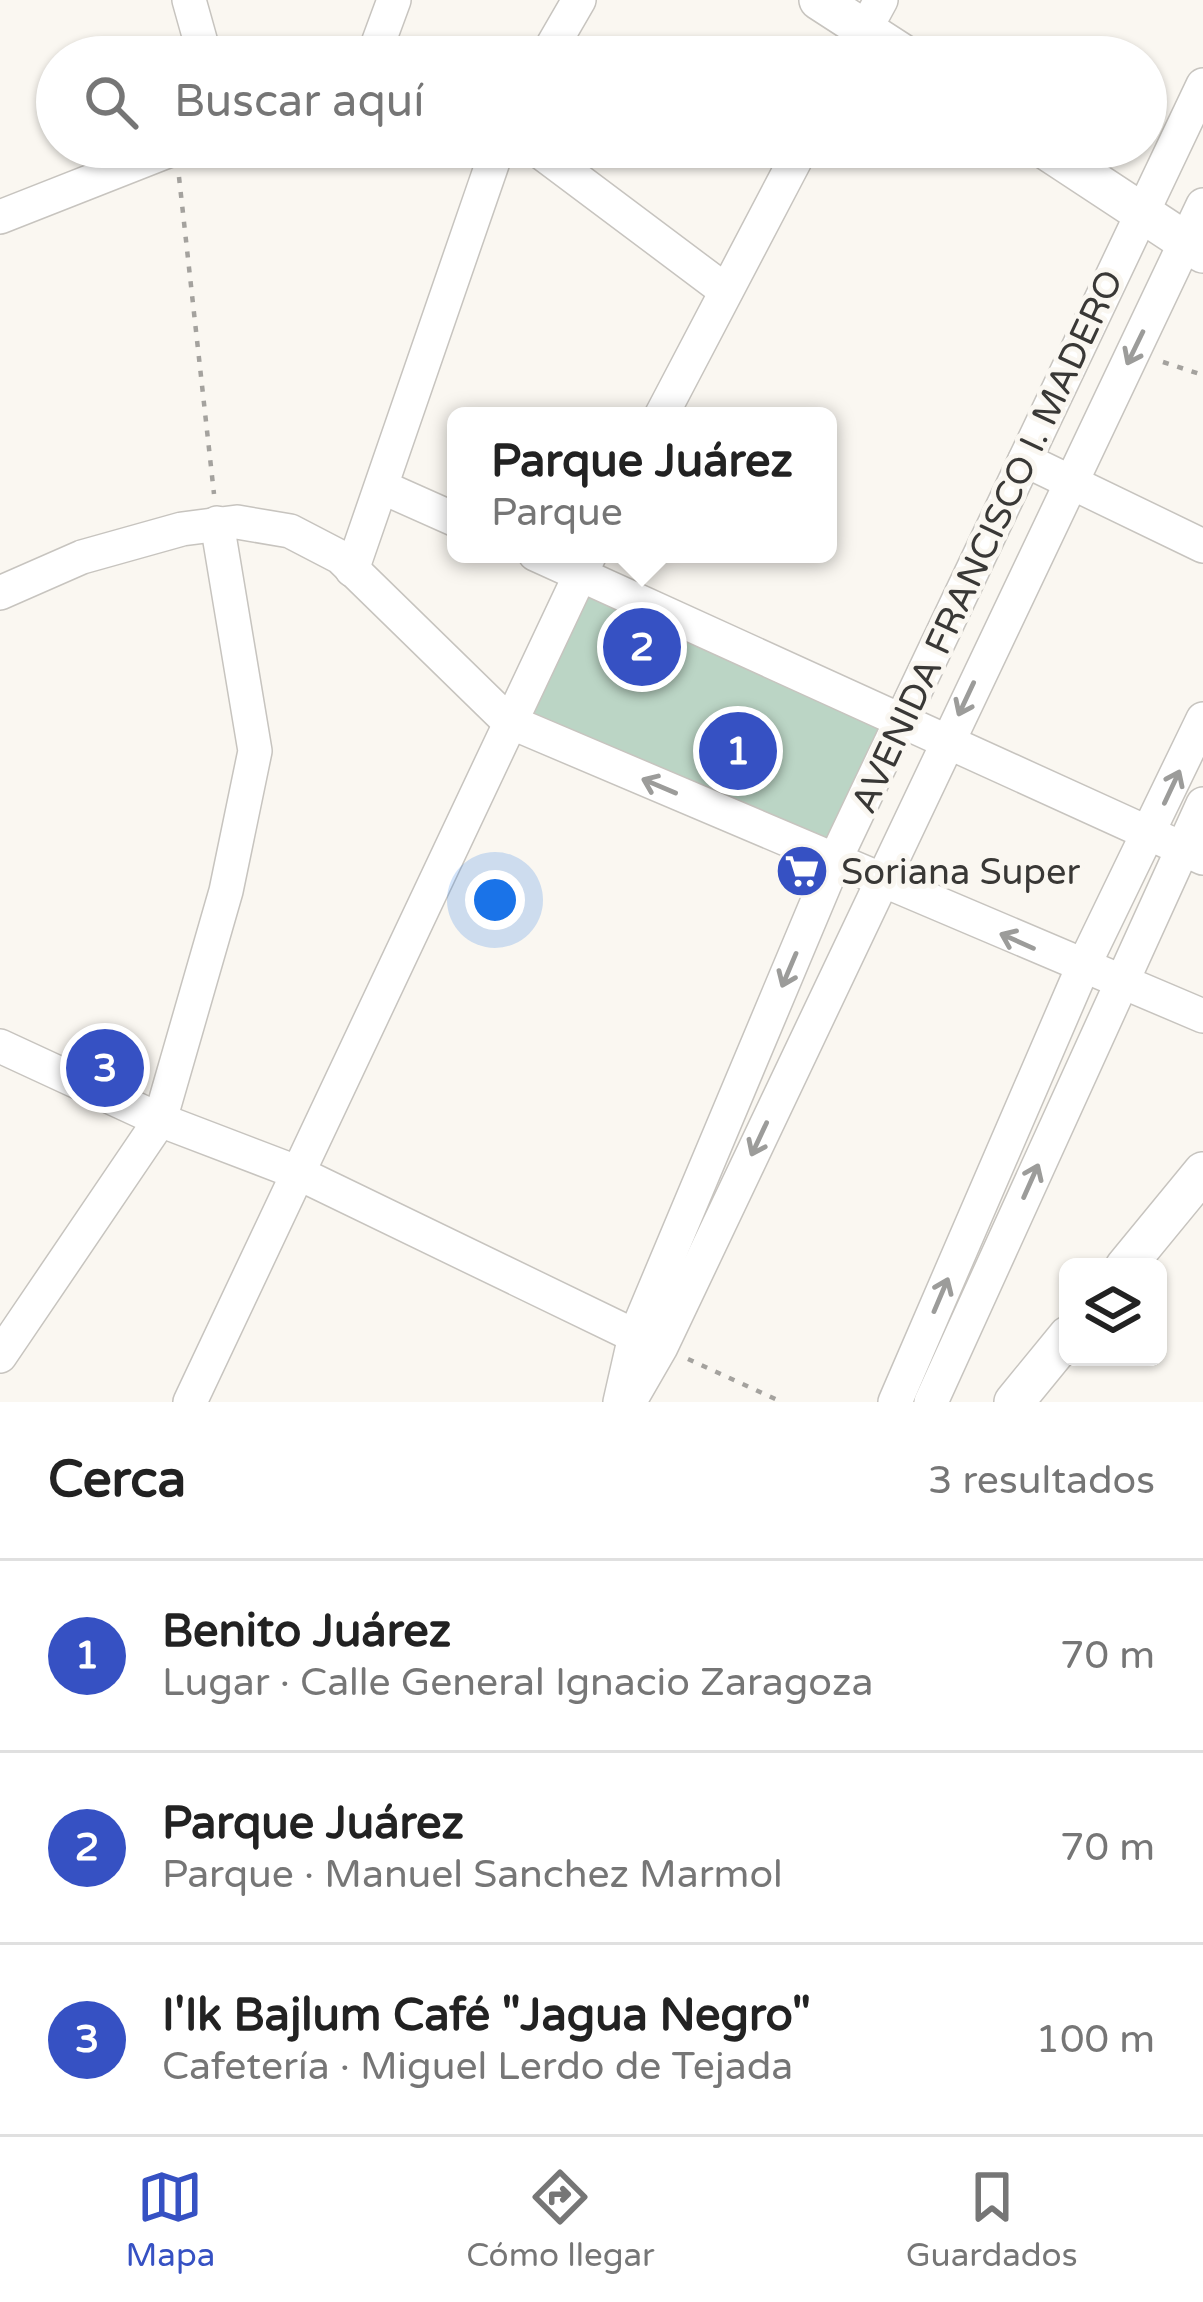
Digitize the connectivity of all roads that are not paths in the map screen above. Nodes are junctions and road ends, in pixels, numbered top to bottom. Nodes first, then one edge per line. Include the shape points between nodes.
1 (189, 0) edge
2 (394, 0) edge
3 (579, 0) edge
4 (820, 0) edge
5 (865, 29) edge
6 (199, 36) edge
7 (381, 36) edge
8 (558, 36) edge
9 (1203, 85) edge
10 (1167, 159) edge
11 (124, 168) edge
12 (491, 168) edge
13 (562, 168) edge
14 (791, 168) edge
15 (1074, 168) edge
16 (1163, 168) edge
17 (1203, 205) edge
18 (1141, 213) junction
19 (0, 217) edge
20 (1194, 248) edge
21 (726, 291) junction
22 (666, 407) edge
23 (1025, 460) junction
24 (1070, 481) junction
25 (382, 487) junction
26 (447, 516) edge
27 (217, 523) junction
28 (1203, 546) edge
29 (585, 564) edge
30 (352, 569) junction
31 (0, 593) edge
32 (1203, 719) edge
33 (508, 721) junction
34 (902, 721) junction
35 (945, 742) junction
36 (1203, 804) edge
37 (1178, 847) edge
38 (834, 862) junction
39 (880, 881) junction
40 (1082, 969) junction
41 (1120, 983) junction
42 (1203, 1016) edge
43 (0, 1046) edge
44 (160, 1120) junction
45 (296, 1172) junction
46 (1203, 1172) edge
47 (1132, 1258) edge
48 (648, 1341) junction
49 (1059, 1347) edge
50 (0, 1357) edge
51 (190, 1402) edge
52 (625, 1402) edge
53 (895, 1402) edge
54 (931, 1402) edge
55 (1014, 1402) edge

1 - 6 street
2 - 7 street
3 - 8 street
4 - 5 main road
9 - 10 street, AVENIDA FRANCISCO I. MADERO
11 - 19 street
12 - 25 street
13 - 21 street
14 - 21 street
15 - 18 main road
16 - 18 street, AVENIDA FRANCISCO I. MADERO
17 - 20 street, AVENIDA FRANCISCO I. MADERO
18 - 20 main road
18 - 23 street, AVENIDA FRANCISCO I. MADERO
20 -> 24 street, AVENIDA FRANCISCO I. MADERO
21 - 22 street
23 - 24 street
23 - 34 street, AVENIDA FRANCISCO I. MADERO
24 - 28 street
24 -> 35 street, AVENIDA FRANCISCO I. MADERO
25 - 26 street
25 - 30 street
27 - 30 street via 290,531
27 - 31 street via 114,546
27 - 44 street via 255,770
29 - 33 street
29 - 34 street
30 - 33 street
37 -> 32 street
38 -> 33 street
33 - 45 street
34 - 35 street
34 - 38 street, AVENIDA FRANCISCO I. MADERO
35 - 37 street
35 - 39 street, AVENIDA FRANCISCO I. MADERO
36 - 37 street
37 - 40 street
37 - 41 street
38 - 39 street
38 -> 48 street, AVENIDA FRANCISCO I. MADERO
40 -> 39 street
39 -> 48 street, AVENIDA FRANCISCO I. MADERO
40 - 41 street
53 -> 40 street
41 - 42 street
54 -> 41 street
43 - 44 street
44 - 45 street
44 - 50 street
45 - 48 street
45 - 51 street
46 - 47 main road
48 - 52 street, AVENIDA FRANCISCO I. MADERO
49 - 55 main road

